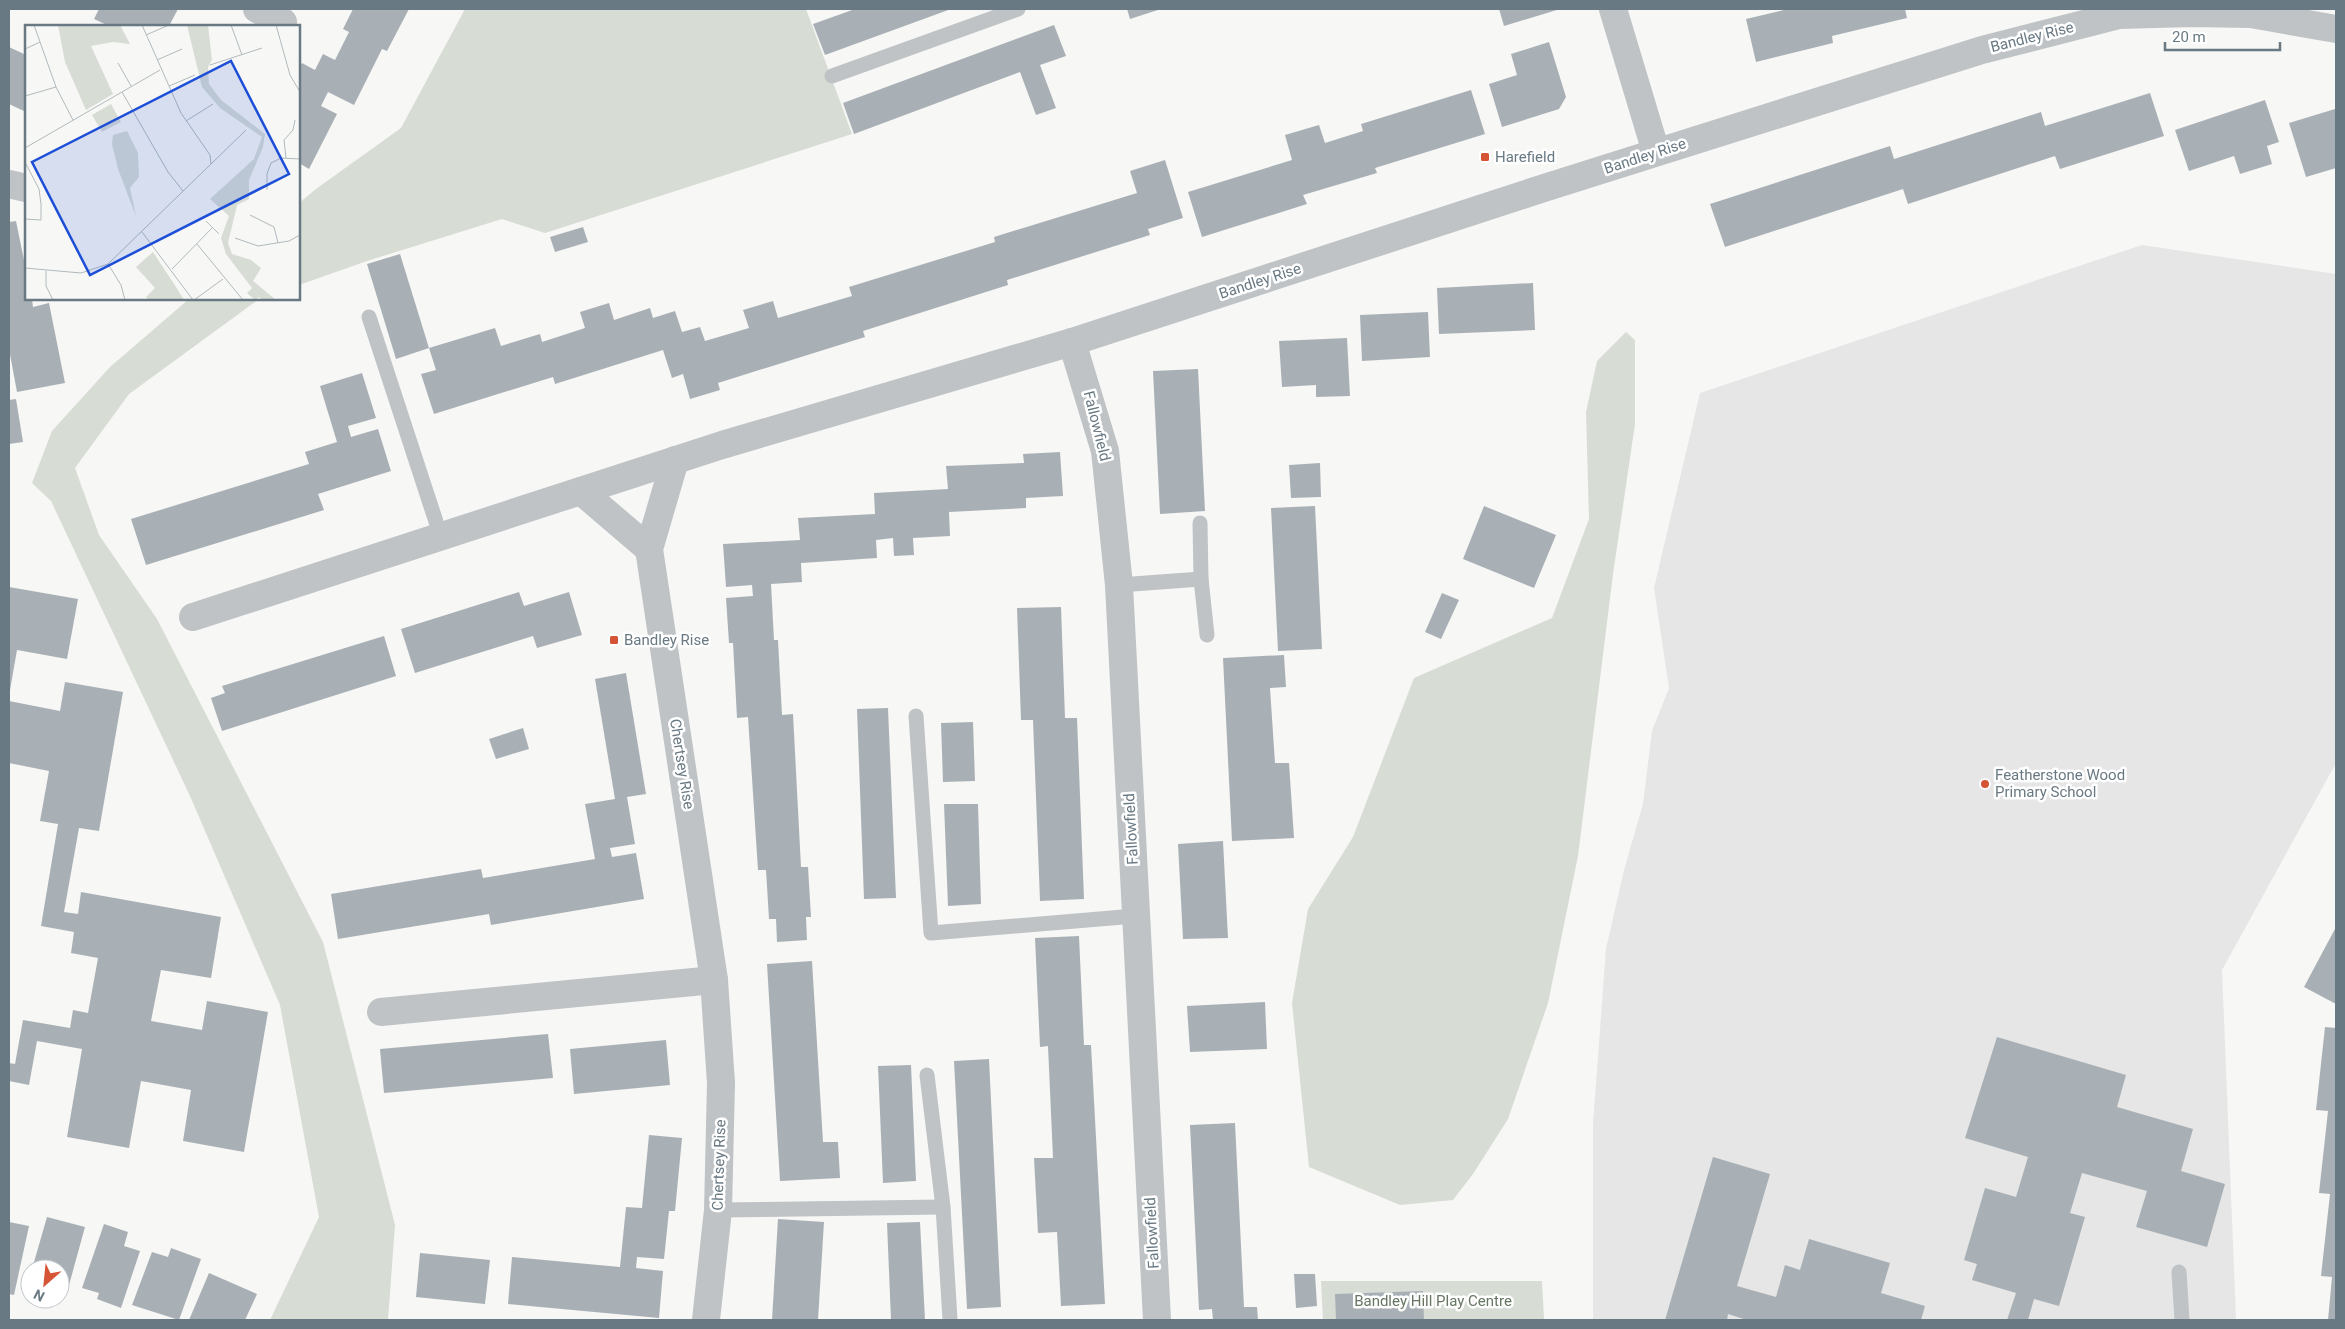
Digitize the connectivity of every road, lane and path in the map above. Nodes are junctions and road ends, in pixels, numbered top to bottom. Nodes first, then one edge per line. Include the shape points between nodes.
1 (250, 9) edge
2 (257, 9) edge
3 (1018, 9) edge
4 (1613, 9) edge
5 (2119, 12) edge
6 (283, 22) dead end
7 (242, 25) edge
8 (2336, 29) edge
9 (832, 76) dead end
10 (1656, 152) junction
11 (9, 184) edge
12 (25, 188) edge
13 (369, 317) dead end
14 (1072, 342) junction
15 (675, 460) junction
16 (581, 491) junction
17 (1200, 523) dead end
18 (441, 537) junction
19 (649, 549) junction
20 (1201, 580) junction
21 (1119, 585) junction
22 (193, 617) dead end
23 (1207, 635) dead end
24 (916, 716) dead end
25 (1136, 916) junction
26 (714, 980) junction
27 (381, 1012) dead end
28 (927, 1075) dead end
29 (944, 1207) junction
30 (718, 1210) junction
31 (2178, 1272) dead end
32 (950, 1319) edge
33 (706, 1320) edge
34 (1157, 1320) edge
35 (2182, 1320) edge

1 - 7 street
2 - 6 street
3 - 9 lane
4 - 10 street
5 - 8 street, Bandley Rise via 2251,14
5 - 10 street, Bandley Rise via 1982,50
10 - 14 street, Bandley Rise
11 - 12 street
13 - 18 lane
14 - 15 street, Bandley Rise
14 - 21 street, Fallowfield via 1105,451
15 - 16 street, Bandley Rise
15 - 19 street, Chertsey Rise
16 - 18 street, Bandley Rise
16 - 19 street
17 - 20 lane
18 - 22 street, Bandley Rise
19 - 26 street, Chertsey Rise
20 - 21 lane
20 - 23 lane
21 - 25 street, Fallowfield
24 - 25 lane via 930,932
25 - 34 street, Fallowfield
26 - 27 street
26 - 30 street, Chertsey Rise via 721,1083
28 - 29 lane
29 - 30 lane
29 - 32 lane
30 - 33 street, Chertsey Rise
31 - 35 lane

